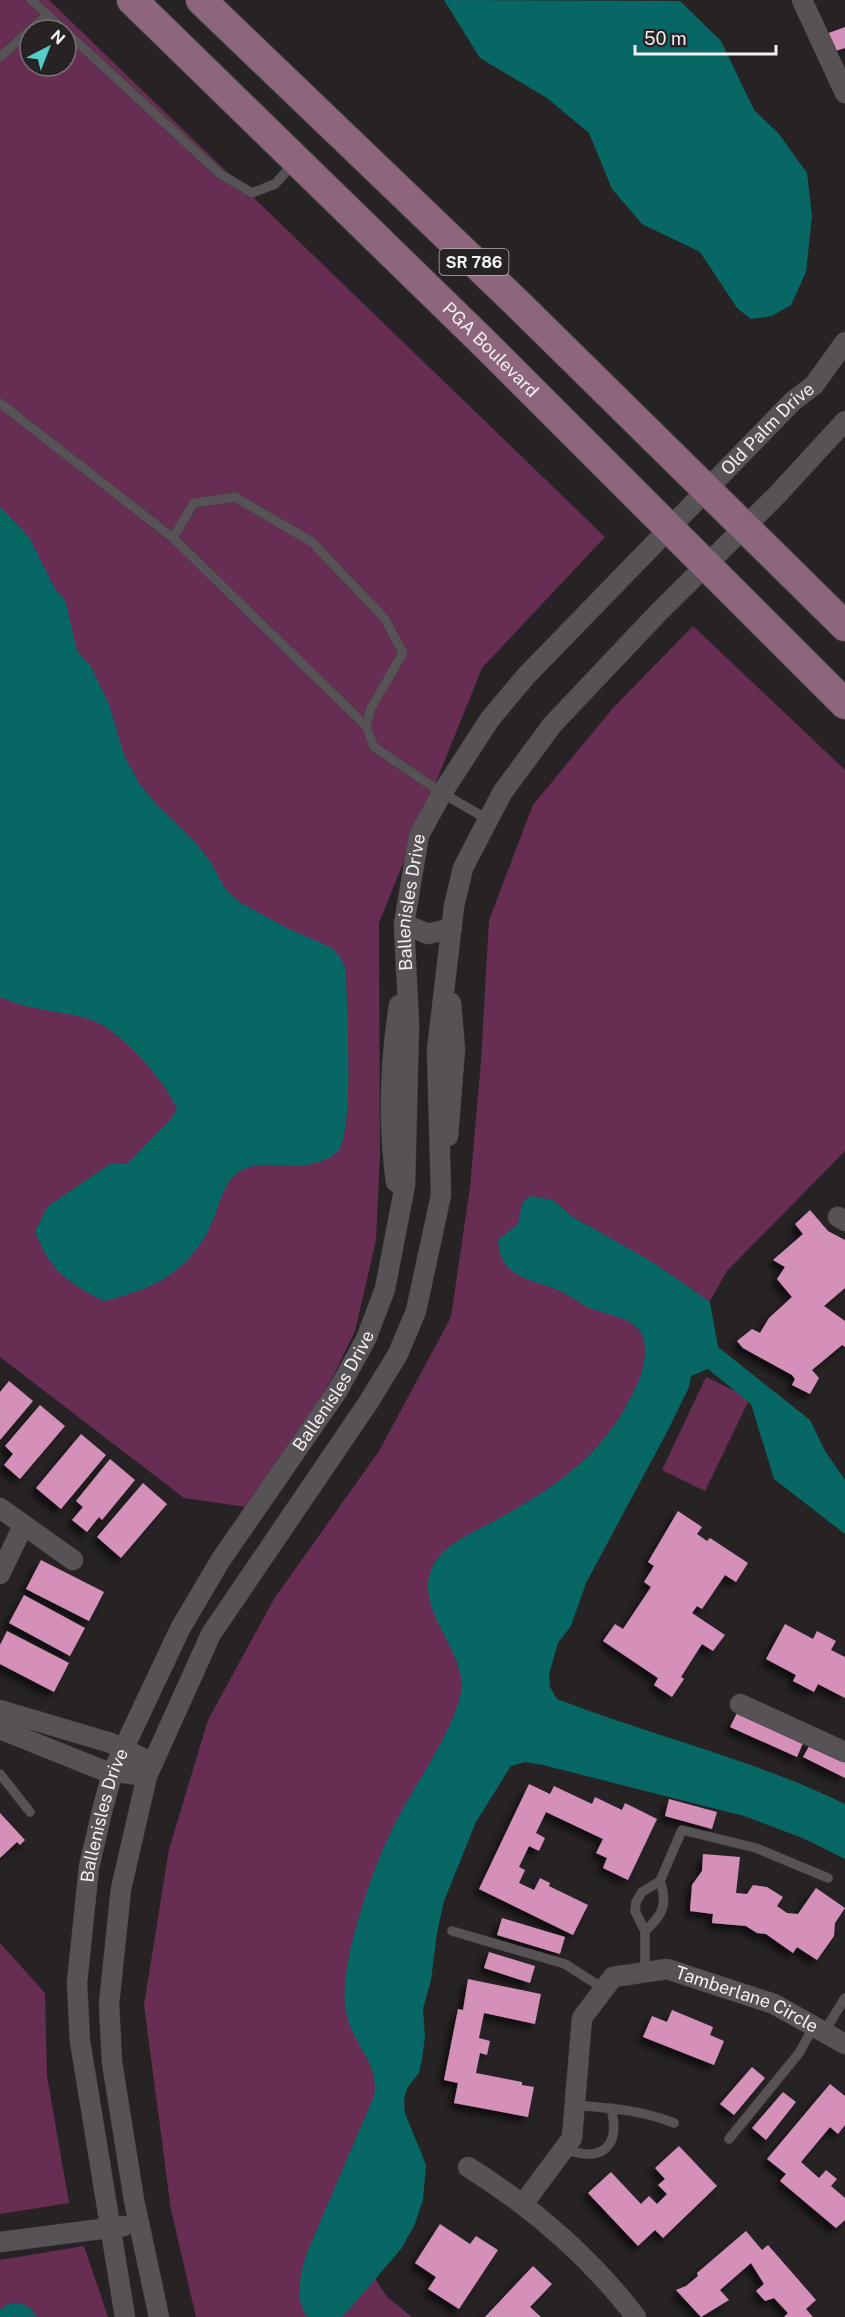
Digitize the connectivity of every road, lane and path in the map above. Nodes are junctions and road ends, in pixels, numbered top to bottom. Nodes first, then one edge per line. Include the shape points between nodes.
1 (31, 0) edge
2 (132, 0) edge
3 (201, 0) edge
4 (802, 0) edge
5 (47, 15) junction
6 (50, 18) edge
7 (78, 43) edge
8 (0, 57) edge
9 (845, 93) edge
10 (297, 160) junction
11 (845, 342) edge
12 (0, 403) edge
13 (845, 421) edge
14 (688, 510) junction
15 (173, 538) junction
16 (725, 547) junction
17 (845, 626) edge
18 (845, 705) edge
19 (366, 726) junction
20 (442, 793) junction
21 (487, 819) junction
22 (404, 924) junction
23 (452, 928) junction
24 (406, 959) junction
25 (448, 959) junction
26 (438, 1096) junction
27 (409, 1098) junction
28 (441, 1195) junction
29 (399, 1206) junction
30 (0, 1508) edge
31 (23, 1526) junction
32 (73, 1560) dead end
33 (0, 1574) edge
34 (740, 1704) dead end
35 (1, 1717) edge
36 (123, 1748) junction
37 (845, 1752) edge
38 (150, 1770) junction
39 (113, 1771) junction
40 (0, 1774) edge
41 (30, 1812) dead end
42 (828, 1878) dead end
43 (660, 1881) junction
44 (452, 1931) dead end
45 (645, 1931) junction
46 (645, 1972) junction
47 (604, 1989) junction
48 (845, 1998) edge
49 (819, 2029) junction
50 (845, 2044) edge
51 (574, 2105) junction
52 (610, 2108) junction
53 (674, 2123) dead end
54 (729, 2139) dead end
55 (564, 2148) junction
56 (468, 2167) dead end
57 (523, 2204) junction
58 (111, 2226) junction
59 (139, 2226) junction
60 (0, 2242) edge
61 (125, 2317) edge
62 (159, 2317) edge
63 (636, 2317) edge

1 - 5 lane
2 - 10 main road, PGA Boulevard / SR 786
3 - 14 main road, PGA Boulevard / SR 786
4 - 9 street
5 - 6 lane
5 - 8 lane
7 - 10 lane via 220,174 252,193 274,184
10 - 14 main road, PGA Boulevard / SR 786 via 485,344
11 - 14 street, Old Palm Drive via 814,385 793,401
12 - 15 lane
13 - 16 street
14 - 16 main road, PGA Boulevard / SR 786
14 - 16 main road, PGA Boulevard / SR 786
14 - 20 street, Ballenisles Drive via 526,676 490,719
15 - 19 lane
15 - 19 lane via 194,503 235,497 312,542 385,619 403,652 371,708
16 - 17 main road, PGA Boulevard / SR 786
16 - 18 main road, PGA Boulevard / SR 786
16 - 21 street, Ballenisles Drive via 552,725 525,758
19 - 20 lane via 374,747
20 - 21 lane
20 - 22 street, Ballenisles Drive via 419,835
21 - 23 street, Ballenisles Drive via 463,868
22 - 23 street via 428,934
22 - 24 street, Ballenisles Drive
23 - 25 street, Ballenisles Drive
24 - 27 street, Ballenisles Drive
24 - 29 street via 392,1047 391,1144
25 - 26 street, Ballenisles Drive via 437,1050
25 - 28 street via 454,1049
26 - 27 street
26 - 28 street, Ballenisles Drive
27 - 29 street, Ballenisles Drive via 405,1185
28 - 38 street, Ballenisles Drive via 417,1311 398,1354 211,1634
29 - 36 street, Ballenisles Drive via 385,1289 366,1339 338,1390 197,1599
30 - 31 street
31 - 32 street
31 - 33 street
34 - 37 street
35 - 36 street
35 - 39 street via 102,1770
36 - 38 street
36 - 39 street, Ballenisles Drive
38 - 39 street
38 - 59 street, Ballenisles Drive via 121,1889 109,2004 112,2062
39 - 58 street, Ballenisles Drive via 89,1867 77,1983 80,2041
40 - 41 lane
42 - 43 lane via 756,1848 682,1830
43 - 45 lane via 666,1899 664,1910
43 - 45 lane via 642,1892 636,1902 635,1911
44 - 47 lane via 565,1964
45 - 46 lane
46 - 47 street, Tamberlane Circle via 613,1977
46 - 49 street, Tamberlane Circle via 667,1969 774,2004
47 - 51 street, Tamberlane Circle via 582,2018
48 - 49 lane
49 - 50 street, Tamberlane Circle
49 - 54 lane
51 - 52 lane
51 - 55 street, Tamberlane Circle via 572,2138
52 - 53 lane via 648,2113
52 - 55 lane via 615,2125 603,2151 595,2156
55 - 57 street, Tamberlane Circle
56 - 57 street
57 - 63 street via 593,2267
58 - 59 street
58 - 60 street
58 - 61 street, Ballenisles Drive
59 - 62 street, Ballenisles Drive

